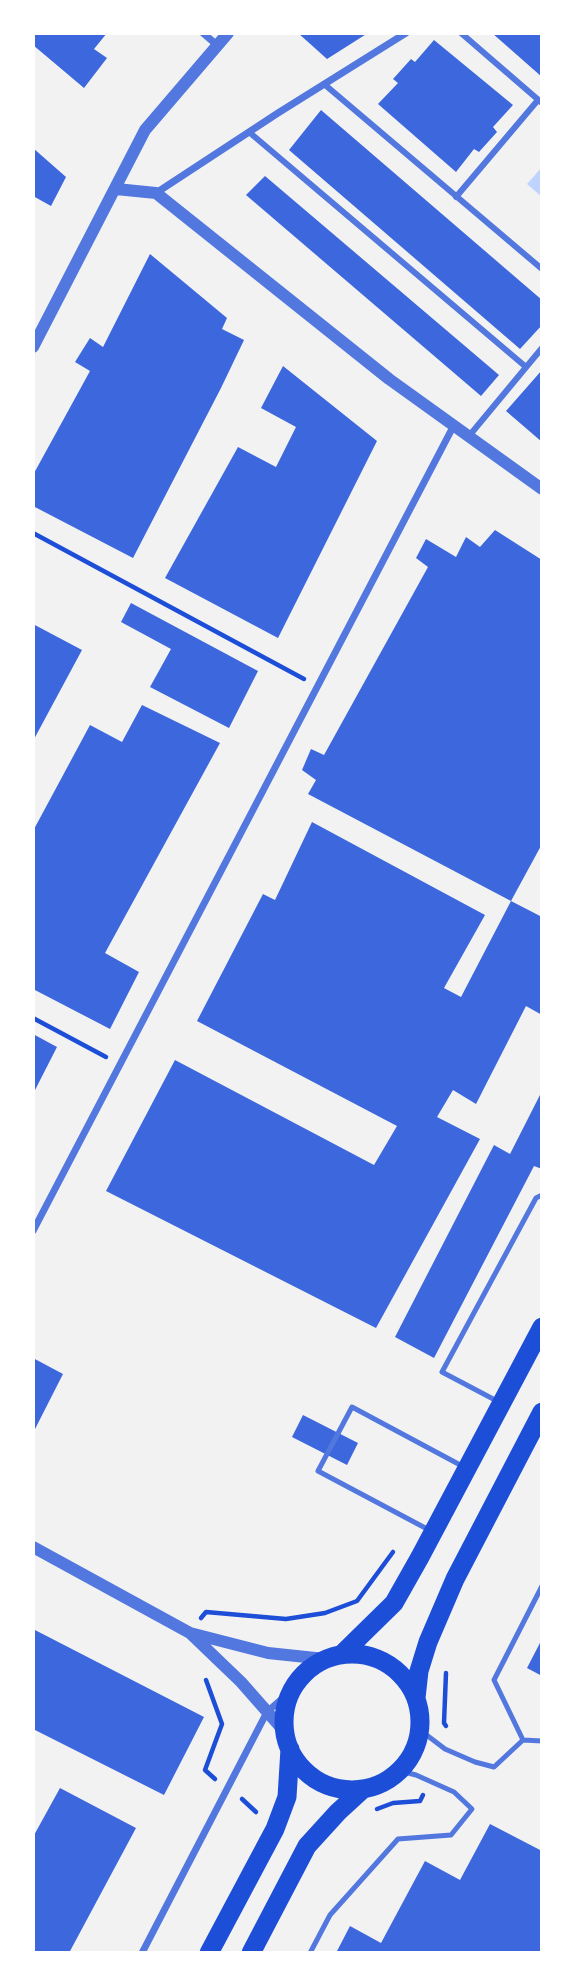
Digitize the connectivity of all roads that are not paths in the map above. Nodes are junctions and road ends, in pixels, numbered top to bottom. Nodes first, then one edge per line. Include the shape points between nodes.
1 (203, 33) edge
2 (228, 33) edge
3 (406, 33) edge
4 (461, 33) edge
5 (217, 45) junction
6 (324, 84) junction
7 (540, 101) edge
8 (248, 132) junction
9 (116, 190) junction
10 (156, 192) junction
11 (456, 197) junction
12 (542, 269) edge
13 (33, 346) edge
14 (542, 348) edge
15 (526, 367) junction
16 (454, 425) junction
17 (469, 436) junction
18 (542, 489) edge
19 (542, 1195) edge
20 (33, 1231) edge
21 (542, 1327) edge
22 (502, 1403) junction
23 (542, 1412) edge
24 (467, 1469) junction
25 (433, 1532) junction
26 (33, 1547) edge
27 (542, 1586) edge
28 (190, 1633) junction
29 (333, 1657) junction
30 (293, 1689) junction
31 (416, 1698) junction
32 (267, 1712) junction
33 (420, 1730) junction
34 (287, 1740) junction
35 (523, 1740) junction
36 (542, 1741) edge
37 (400, 1770) junction
38 (362, 1790) junction
39 (142, 1953) edge
40 (209, 1953) edge
41 (251, 1953) edge
42 (310, 1953) edge

1 - 5 street
2 - 5 street
3 - 6 street
4 - 7 street
5 - 9 street via 145,131
6 - 8 street
6 - 11 street
7 - 11 street
8 - 10 street
8 - 15 street
9 - 10 street
9 - 13 street
10 - 16 street via 389,379
11 - 12 street
14 - 15 street
15 - 17 street
16 - 17 street
16 - 20 street
17 - 18 street
19 - 22 lane via 442,1372
21 - 22 highway
22 - 24 highway
23 - 31 highway via 455,1579 428,1642
24 - 25 highway
24 - 25 lane via 352,1407 318,1471
25 - 29 highway via 394,1603
26 - 28 street
27 - 35 lane via 495,1680
28 - 29 street via 268,1653
28 - 32 street
29 - 30 highway via 306,1671
29 - 31 highway via 364,1655 386,1663 404,1678
30 - 32 street
30 - 34 highway via 285,1710
31 - 33 highway
32 - 34 street
32 - 39 street
33 - 35 lane via 445,1749 494,1767
33 - 37 highway via 414,1752
34 - 38 highway via 302,1768 319,1782
34 - 40 highway via 286,1797 275,1829
35 - 36 lane
37 - 38 highway via 383,1783
37 - 42 lane via 454,1793 472,1809 451,1835 398,1839 330,1915
38 - 41 highway via 307,1846

